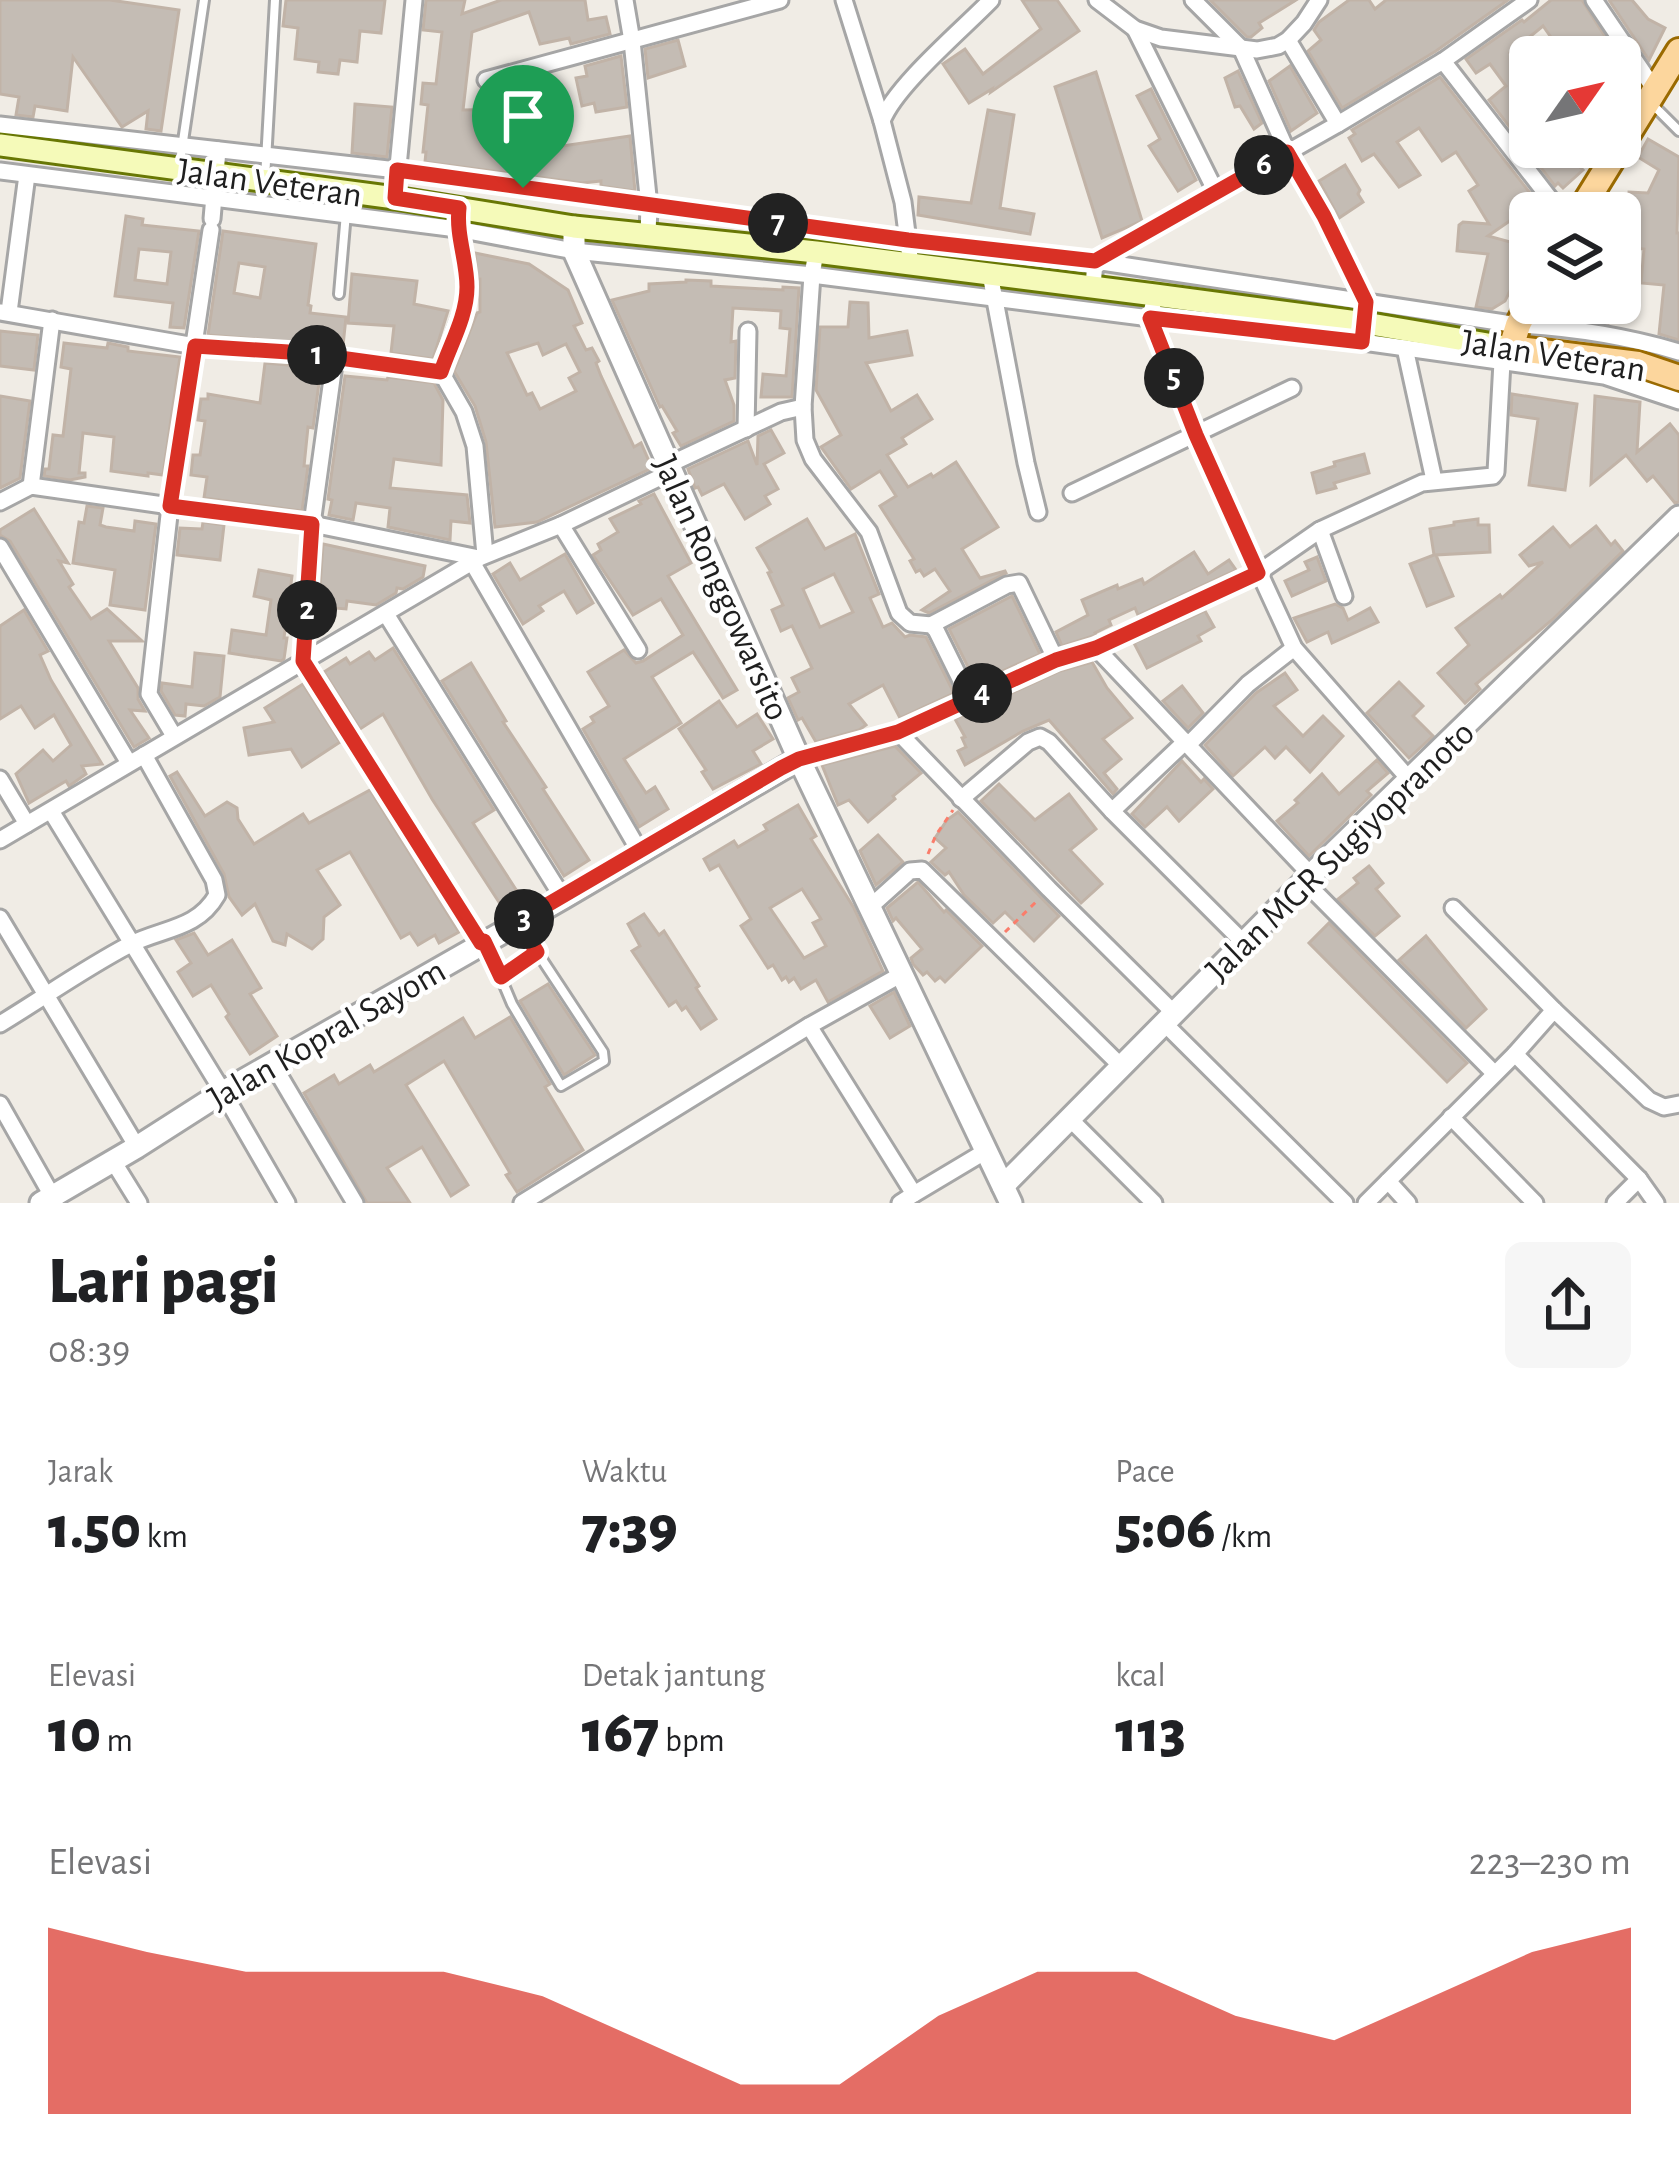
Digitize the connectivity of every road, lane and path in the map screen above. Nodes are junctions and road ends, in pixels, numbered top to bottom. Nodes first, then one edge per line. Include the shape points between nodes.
1 (204, 0) edge
2 (275, 0) edge
3 (414, 0) edge
4 (625, 0) edge
5 (780, 0) edge
6 (844, 0) edge
7 (991, 0) edge
8 (1097, 0) edge
9 (1193, 0) edge
10 (1319, 0) edge
11 (1529, 0) edge
12 (1594, 0) edge
13 (744, 4) edge
14 (1135, 29) junction
15 (1288, 40) junction
16 (632, 41) junction
17 (1241, 48) junction
18 (1679, 51) edge
19 (1443, 61) junction
20 (485, 80) dead end
21 (1652, 96) junction
22 (882, 121) junction
23 (1339, 124) junction
24 (0, 125) edge
25 (1679, 131) edge
26 (0, 145) edge
27 (183, 146) junction
28 (218, 150) junction
29 (1287, 152) junction
30 (268, 155) junction
31 (179, 169) junction
32 (397, 170) junction
33 (0, 171) edge
34 (215, 174) junction
35 (27, 175) junction
36 (265, 180) junction
37 (1216, 192) junction
38 (1545, 192) edge
39 (1593, 192) edge
40 (395, 198) junction
41 (213, 200) junction
42 (649, 206) junction
43 (346, 213) junction
44 (458, 219) junction
45 (574, 227) junction
46 (649, 234) junction
47 (908, 240) junction
48 (574, 250) junction
49 (816, 252) junction
50 (1095, 261) junction
51 (911, 265) junction
52 (991, 274) junction
53 (812, 275) junction
54 (1094, 286) junction
55 (339, 294) dead end
56 (1155, 295) junction
57 (994, 299) junction
58 (4, 312) edge
59 (1150, 318) junction
60 (52, 320) junction
61 (1364, 322) junction
62 (748, 331) dead end
63 (1515, 334) edge
64 (195, 346) junction
65 (1405, 348) junction
66 (1679, 352) edge
67 (335, 357) junction
68 (441, 372) junction
69 (1679, 378) edge
70 (1292, 388) dead end
71 (1679, 401) edge
72 (803, 407) junction
73 (746, 429) junction
74 (1196, 435) junction
75 (670, 469) junction
76 (1434, 480) junction
77 (32, 486) junction
78 (1072, 493) dead end
79 (0, 502) edge
80 (170, 506) junction
81 (1038, 512) dead end
82 (1679, 517) edge
83 (312, 524) junction
84 (561, 525) junction
85 (1320, 530) junction
86 (0, 547) edge
87 (478, 558) junction
88 (1258, 573) junction
89 (1344, 596) dead end
90 (386, 614) junction
91 (931, 625) junction
92 (1096, 648) junction
93 (1294, 648) junction
94 (638, 650) dead end
95 (1056, 660) junction
96 (303, 661) junction
97 (970, 699) junction
98 (898, 732) junction
99 (174, 736) junction
100 (1187, 742) junction
101 (136, 759) junction
102 (799, 759) junction
103 (0, 779) edge
104 (1409, 779) junction
105 (961, 799) junction
106 (51, 811) junction
107 (1112, 811) junction
108 (27, 824) junction
109 (0, 841) edge
110 (640, 852) junction
111 (922, 869) junction
112 (1308, 878) junction
113 (1049, 889) junction
114 (562, 898) junction
115 (870, 907) junction
116 (1453, 908) dead end
117 (0, 918) edge
118 (518, 922) junction
119 (995, 941) junction
120 (483, 942) junction
121 (1243, 942) junction
122 (132, 943) junction
123 (6, 944) edge
124 (537, 952) junction
125 (902, 974) junction
126 (501, 977) junction
127 (46, 996) junction
128 (1554, 1010) junction
129 (1169, 1018) junction
130 (0, 1024) edge
131 (809, 1026) junction
132 (1515, 1054) junction
133 (272, 1063) junction
134 (1121, 1066) junction
135 (1494, 1073) junction
136 (223, 1092) junction
137 (0, 1104) edge
138 (1679, 1104) edge
139 (1451, 1118) junction
140 (1070, 1119) junction
141 (137, 1147) junction
142 (986, 1150) junction
143 (113, 1161) junction
144 (1639, 1179) junction
145 (1388, 1181) junction
146 (1007, 1194) edge
147 (907, 1198) edge
148 (50, 1201) edge
149 (139, 1203) edge
150 (286, 1203) edge
151 (355, 1203) edge
152 (522, 1203) edge
153 (1154, 1203) edge
154 (1346, 1203) edge
155 (1366, 1203) edge
156 (1408, 1203) edge
157 (1535, 1203) edge
158 (1616, 1203) edge
159 (1656, 1203) edge

1 - 27 lane
2 - 30 lane
3 - 32 street
4 - 16 street
5 - 13 street
6 - 22 street
7 - 22 street
8 - 14 street
9 - 17 street
10 - 15 street
11 - 19 street
12 - 21 street
13 - 16 street
14 - 17 street
14 - 37 street
15 - 17 street
15 - 23 street
16 - 20 street
16 - 42 street
17 - 29 street
18 - 21 main road
19 - 23 street
19 - 38 street
21 - 25 lane
21 - 39 main road
22 - 47 street
23 - 29 street
24 - 27 street
26 - 31 main road, Jalan Veteran
27 - 28 street
27 - 31 lane
28 - 30 street
28 - 34 street
29 - 37 street
29 - 61 street via 1324,216
30 - 32 street
30 - 36 lane
31 - 34 main road, Jalan Veteran
32 - 40 street
32 - 42 street
33 - 35 street
34 - 36 main road, Jalan Veteran
34 - 41 street
35 - 41 street
35 - 58 street
36 - 40 main road, Jalan Veteran
37 - 50 street
40 - 44 main road, Jalan Veteran
41 - 43 street
41 - 64 street
42 - 46 street
42 - 47 street
43 - 44 street
43 - 55 lane
44 - 45 main road, Jalan Veteran
44 - 48 street
44 - 68 street via 466,302
45 - 46 main road, Jalan Veteran
45 - 48 street, Jalan Ronggowarsito
46 - 49 main road, Jalan Veteran
47 - 50 street
47 - 51 street
48 - 53 street
48 - 75 street, Jalan Ronggowarsito
49 - 51 main road, Jalan Veteran
49 - 53 street
50 - 54 street
50 - 61 street
51 - 52 main road, Jalan Veteran
52 - 54 main road, Jalan Veteran
52 - 57 street
53 - 57 street
53 - 72 street
54 - 56 main road, Jalan Veteran
56 - 59 street
56 - 61 main road, Jalan Veteran
57 - 59 street
57 - 81 street
58 - 60 street
59 - 61 street
59 - 74 street
60 - 64 street
60 - 77 street
61 - 63 main road, Jalan Veteran
61 - 65 street
62 - 73 street
63 - 65 street
63 - 66 street via 1579,328
63 - 69 main road, Jalan Veteran
63 - 71 street
63 - 76 street via 1496,472
64 - 67 street
64 - 80 street
65 - 76 street
67 - 68 street
67 - 83 street
68 - 87 street via 475,446
70 - 74 street
72 - 73 street
72 - 91 street via 808,450 869,532 898,613
73 - 75 street
74 - 78 street
74 - 88 street
75 - 84 street
75 - 102 street, Jalan Ronggowarsito
76 - 85 street
77 - 79 street
77 - 80 street
80 - 83 street
80 - 99 street via 149,694
82 - 104 street, Jalan MGR Sugiyopranoto
83 - 87 street
83 - 96 street
84 - 87 street
84 - 94 street
85 - 88 street
85 - 89 street
86 - 101 street
87 - 90 street
87 - 110 street
88 - 92 street
88 - 93 street
90 - 96 street
90 - 114 street
91 - 95 street via 1019,584
91 - 97 street
92 - 95 street
92 - 100 street
93 - 100 street
93 - 104 street
95 - 97 street
96 - 99 street
96 - 120 street
97 - 98 street
98 - 102 street
98 - 105 street
99 - 101 street
100 - 107 street
100 - 112 street
101 - 106 street
101 - 122 street via 217,895 180,927
102 - 110 street, Jalan Kopral Sayom
102 - 115 street, Jalan Ronggowarsito
103 - 108 street
104 - 112 street, Jalan MGR Sugiyopranoto
105 - 107 street via 1040,737
105 - 111 path
105 - 113 street
106 - 108 street
106 - 122 street
107 - 121 street
108 - 109 street
110 - 114 street, Jalan Kopral Sayom
111 - 115 street
111 - 119 street
112 - 121 street, Jalan MGR Sugiyopranoto
112 - 135 street
113 - 119 path
113 - 129 street
114 - 118 street, Jalan Kopral Sayom
115 - 125 street, Jalan Ronggowarsito
116 - 128 street
117 - 123 street
118 - 120 street, Jalan Kopral Sayom
118 - 124 lane
119 - 134 street
120 - 126 lane
120 - 133 street, Jalan Kopral Sayom
121 - 129 street, Jalan MGR Sugiyopranoto
122 - 127 street
122 - 136 street
123 - 127 street
124 - 126 lane
124 - 126 lane via 604,1061 561,1086
125 - 131 street
125 - 142 street, Jalan Ronggowarsito
127 - 130 street
127 - 141 street
128 - 132 street
128 - 138 street via 1649,1100
129 - 134 street, Jalan MGR Sugiyopranoto
129 - 154 street
131 - 147 street
131 - 152 street
132 - 135 street
132 - 144 street
133 - 136 street, Jalan Kopral Sayom
133 - 151 street
134 - 140 street, Jalan MGR Sugiyopranoto
135 - 139 street
136 - 141 street, Jalan Kopral Sayom
136 - 150 street
137 - 148 street
139 - 145 street
139 - 157 street
140 - 146 street, Jalan MGR Sugiyopranoto
140 - 153 street
141 - 143 street, Jalan Kopral Sayom
142 - 146 street, Jalan Ronggowarsito
142 - 147 street
143 - 148 street, Jalan Kopral Sayom
143 - 149 street
144 - 158 street
144 - 159 street
145 - 155 street
145 - 156 street

